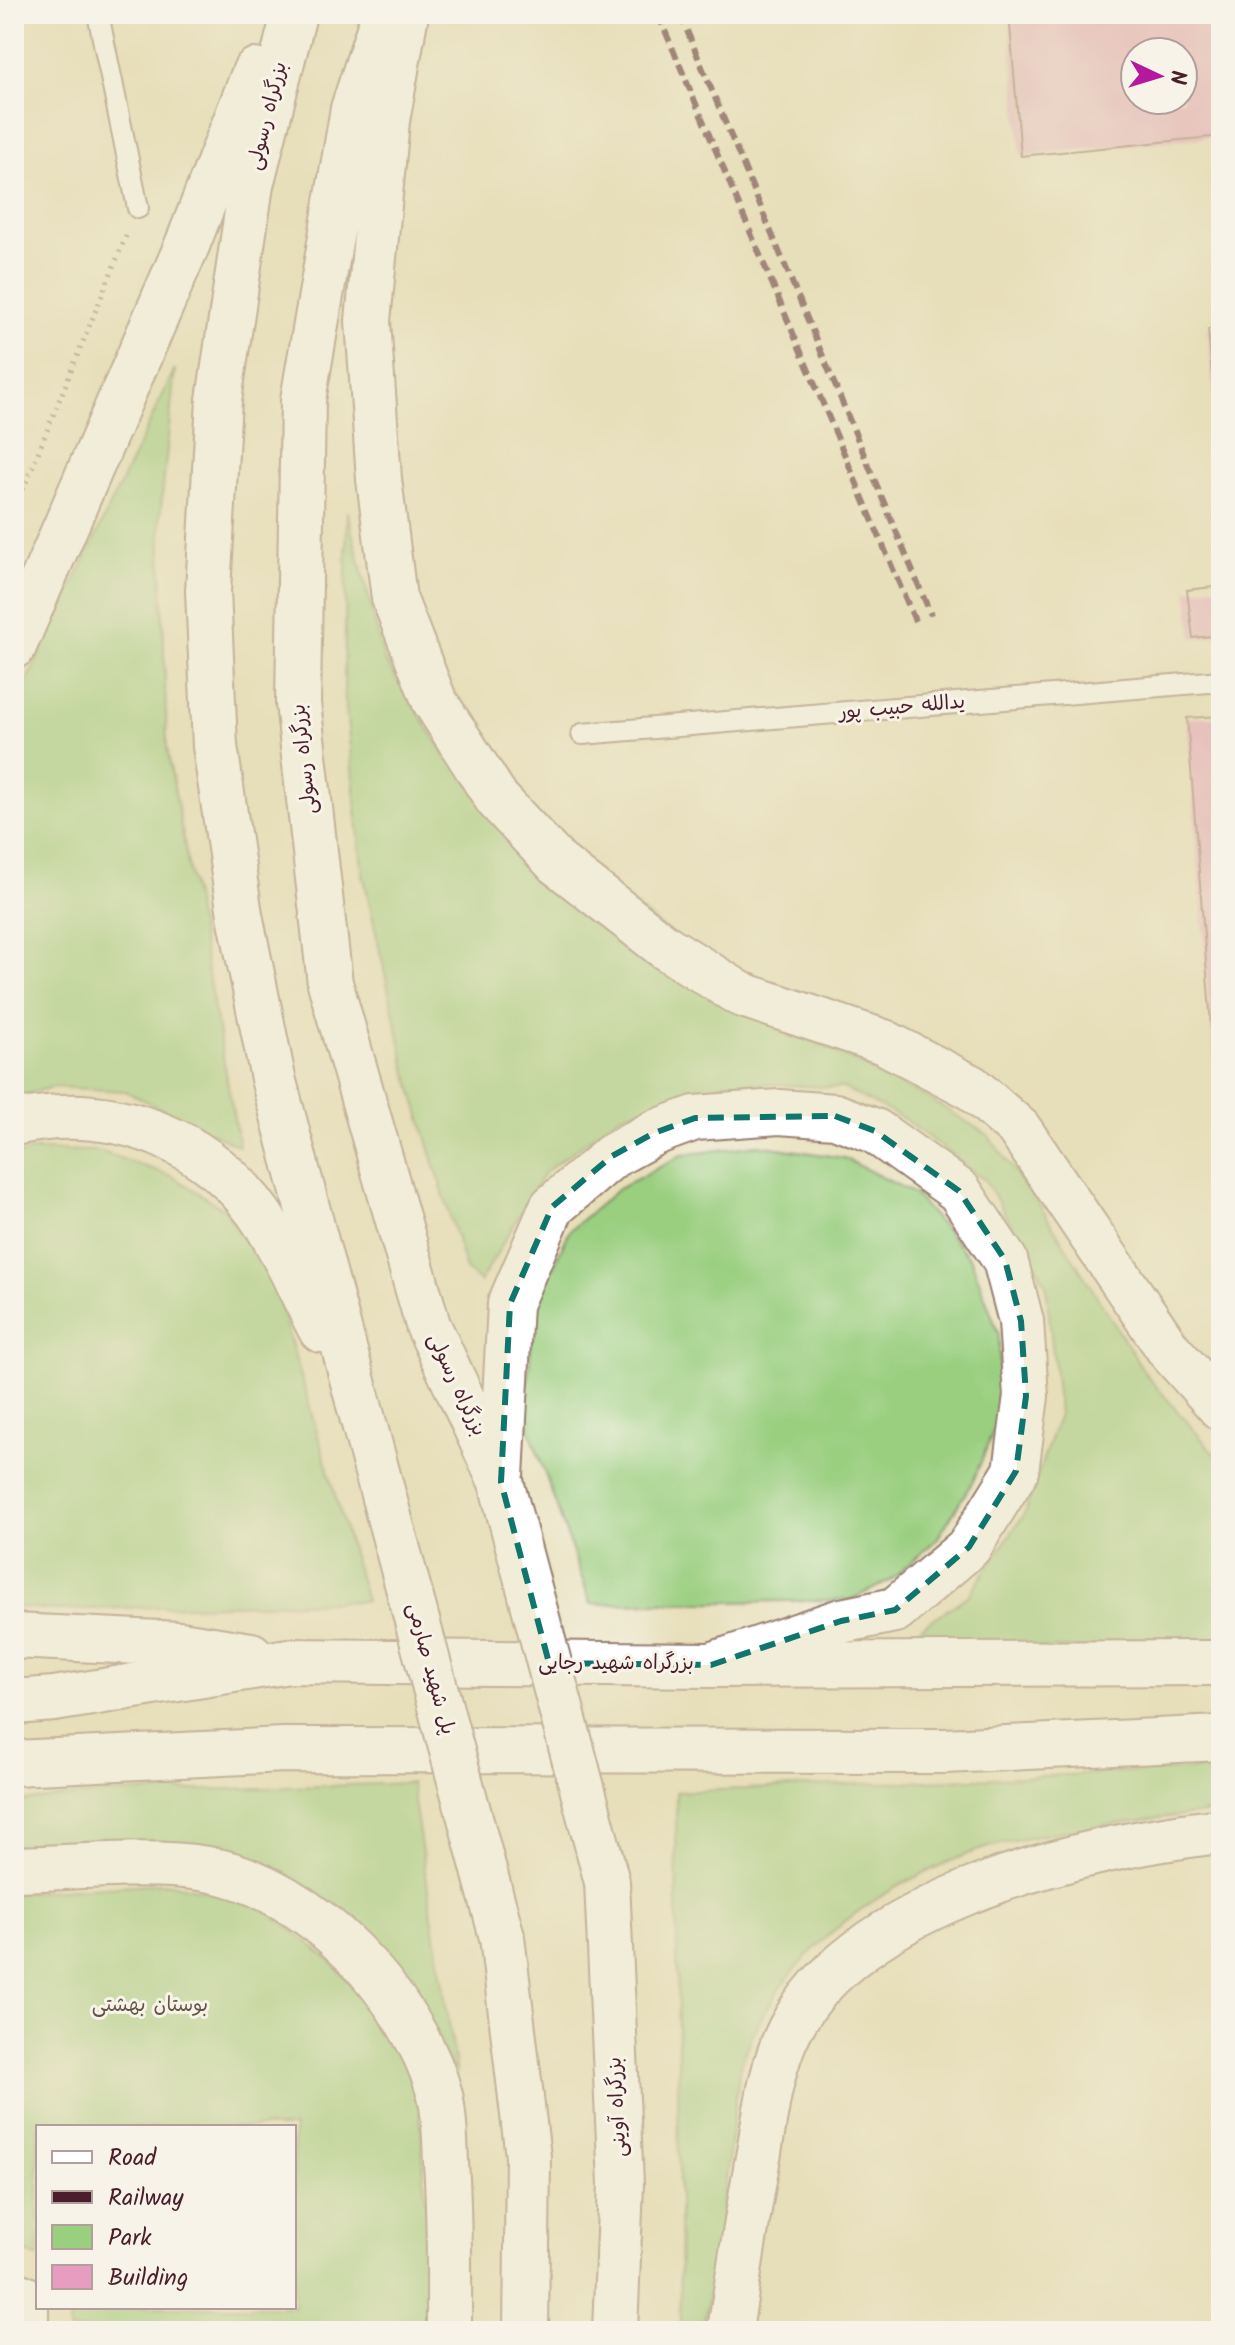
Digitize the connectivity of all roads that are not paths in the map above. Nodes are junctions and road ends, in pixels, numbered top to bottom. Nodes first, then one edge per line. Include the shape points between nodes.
1 (98, 14) edge
2 (280, 14) edge
3 (294, 14) edge
4 (384, 14) edge
5 (406, 14) edge
6 (138, 208) road end
7 (14, 646) edge
8 (1221, 681) edge
9 (582, 734) dead end
10 (14, 1123) edge
11 (358, 1401) junction
12 (1221, 1408) edge
13 (501, 1482) junction
14 (14, 1636) edge
15 (289, 1661) junction
16 (1221, 1663) edge
17 (711, 1665) junction
18 (14, 1702) edge
19 (1221, 1738) edge
20 (14, 1763) edge
21 (1221, 1831) edge
22 (14, 1869) edge
23 (14, 2290) edge
24 (29, 2331) edge
25 (449, 2331) edge
26 (526, 2331) edge
27 (615, 2331) edge
28 (730, 2331) edge

1 - 6 lane
2 - 7 highway via 188,243
3 - 11 highway, بزرگراه رسولی via 251,185 219,400 208,591 214,730 240,915 273,1078
4 - 13 highway, بزرگراه رسولی via 353,109 303,400 298,703 330,983 428,1325
5 - 12 highway via 387,121 368,321 394,598 434,700 497,799 557,863 665,947 740,994 884,1042 959,1080 1019,1129 1169,1350
8 - 9 lane, یدالله حبیب پور
10 - 11 highway via 96,1116 136,1125 196,1153 225,1176 267,1227
11 - 26 highway, پل شهید صارمی, bridge via 502,1937 528,2157
13 - 17 highway via 510,1304 552,1207 612,1156 695,1118 779,1112 835,1116 875,1131 959,1191 1005,1260 1021,1321 1026,1396 1016,1471 969,1547 895,1610 841,1621
13 - 27 highway, بزرگراه آوینی, bridge via 607,1882 621,2184
14 - 15 highway via 180,1644
15 - 17 highway, بزرگراه شهید رجایی
15 - 18 highway, بزرگراه شهید رجایی
16 - 17 highway, بزرگراه شهید رجایی
19 - 20 highway via 944,1751 284,1750
21 - 28 highway via 1095,1852 1002,1877 872,1942 824,1981 790,2029 774,2075
22 - 25 highway via 210,1869 290,1902 358,1959 393,1999 421,2046 440,2097 448,2191
23 - 24 street via 29,2297

